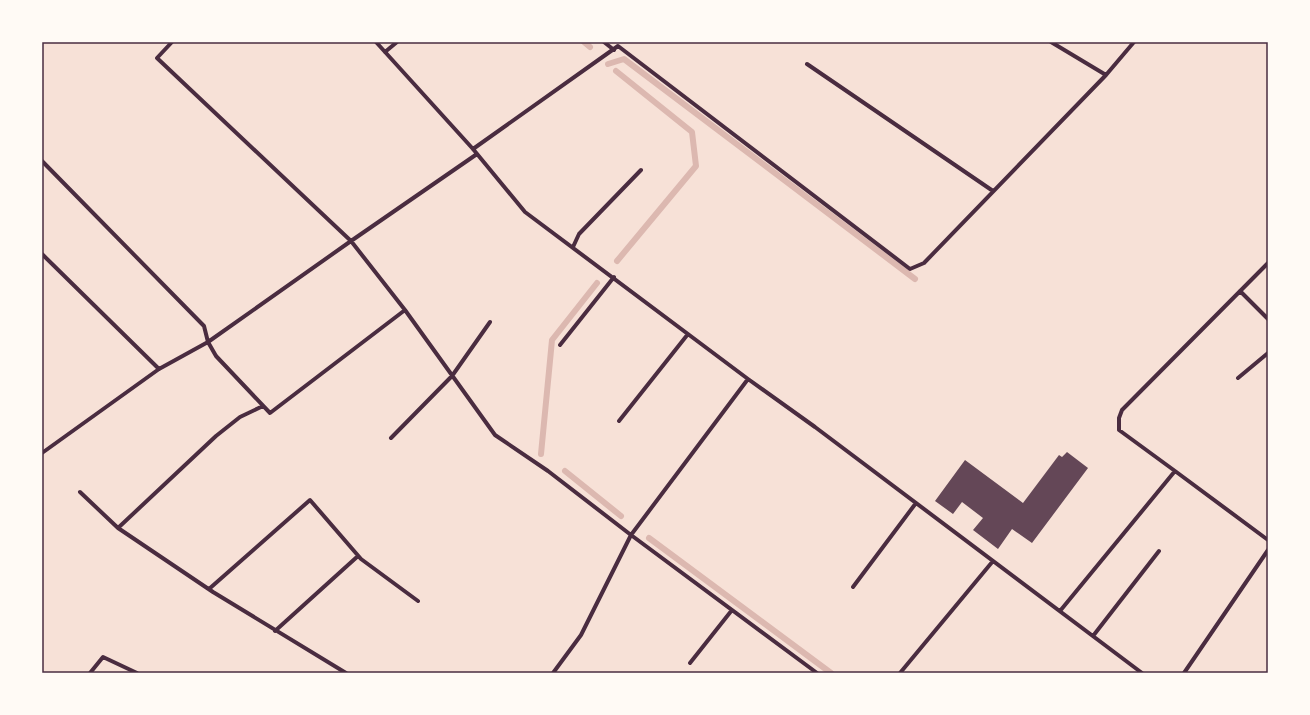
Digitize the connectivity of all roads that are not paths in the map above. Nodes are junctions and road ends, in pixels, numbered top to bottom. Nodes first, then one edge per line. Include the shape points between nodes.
1 (172, 42) edge
2 (376, 42) edge
3 (397, 42) edge
4 (604, 42) edge
5 (1051, 42) edge
6 (1134, 42) edge
7 (614, 50) junction
8 (385, 52) junction
9 (807, 64) dead end
10 (1106, 75) junction
11 (473, 149) junction
12 (477, 154) junction
13 (42, 161) edge
14 (641, 170) dead end
15 (994, 191) junction
16 (351, 240) junction
17 (573, 247) junction
18 (42, 254) edge
19 (1268, 263) edge
20 (614, 277) junction
21 (1240, 291) junction
22 (405, 310) junction
23 (1268, 319) edge
24 (490, 322) dead end
25 (688, 334) junction
26 (208, 342) junction
27 (560, 345) dead end
28 (1268, 353) edge
29 (159, 369) junction
30 (452, 376) junction
31 (1238, 378) dead end
32 (748, 379) junction
33 (263, 406) junction
34 (619, 421) dead end
35 (391, 438) dead end
36 (42, 454) edge
37 (1175, 471) junction
38 (80, 492) dead end
39 (916, 503) junction
40 (118, 528) junction
41 (631, 535) junction
42 (1268, 540) edge
43 (1268, 550) edge
44 (1159, 551) dead end
45 (358, 556) junction
46 (993, 561) junction
47 (853, 587) dead end
48 (209, 589) junction
49 (418, 601) dead end
50 (732, 610) junction
51 (1060, 611) junction
52 (276, 631) junction
53 (1093, 636) junction
54 (690, 663) dead end
55 (811, 671) edge
56 (90, 673) edge
57 (137, 673) edge
58 (346, 673) edge
59 (553, 673) edge
60 (817, 673) edge
61 (900, 673) edge
62 (1142, 673) edge
63 (1184, 673) edge

1 - 16 street via 157,58
2 - 8 street
3 - 8 street
4 - 7 street
5 - 10 street
6 - 10 street
7 - 11 street
7 - 15 street via 618,46 910,269 924,263
8 - 11 street
9 - 15 street
10 - 15 street
11 - 12 street
12 - 16 street
12 - 17 street via 525,212
13 - 26 street via 204,326
14 - 17 street via 579,234
16 - 22 street
16 - 26 street
17 - 20 street
18 - 29 street
19 - 21 street
20 - 25 street
20 - 27 street
21 - 23 street
21 - 37 street via 1122,410 1119,418 1119,430
22 - 30 street
22 - 33 street via 270,413
24 - 30 street
25 - 32 street
25 - 34 street
26 - 29 street
26 - 33 street via 216,356
28 - 31 street
29 - 36 street
30 - 35 street
30 - 41 street via 495,435 548,471
32 - 39 street
32 - 41 street
33 - 40 street via 240,418 216,436
37 - 42 street
37 - 51 street
38 - 40 street
39 - 46 street
39 - 47 street
40 - 48 street
41 - 50 street
41 - 59 street via 581,635
43 - 63 street
44 - 53 street
45 - 48 street via 310,500
45 - 49 street
45 - 52 street
46 - 51 street
46 - 61 street
48 - 52 street
50 - 54 street
50 - 55 street
51 - 53 street
52 - 58 street
53 - 62 street
55 - 60 street
56 - 57 street via 103,657

